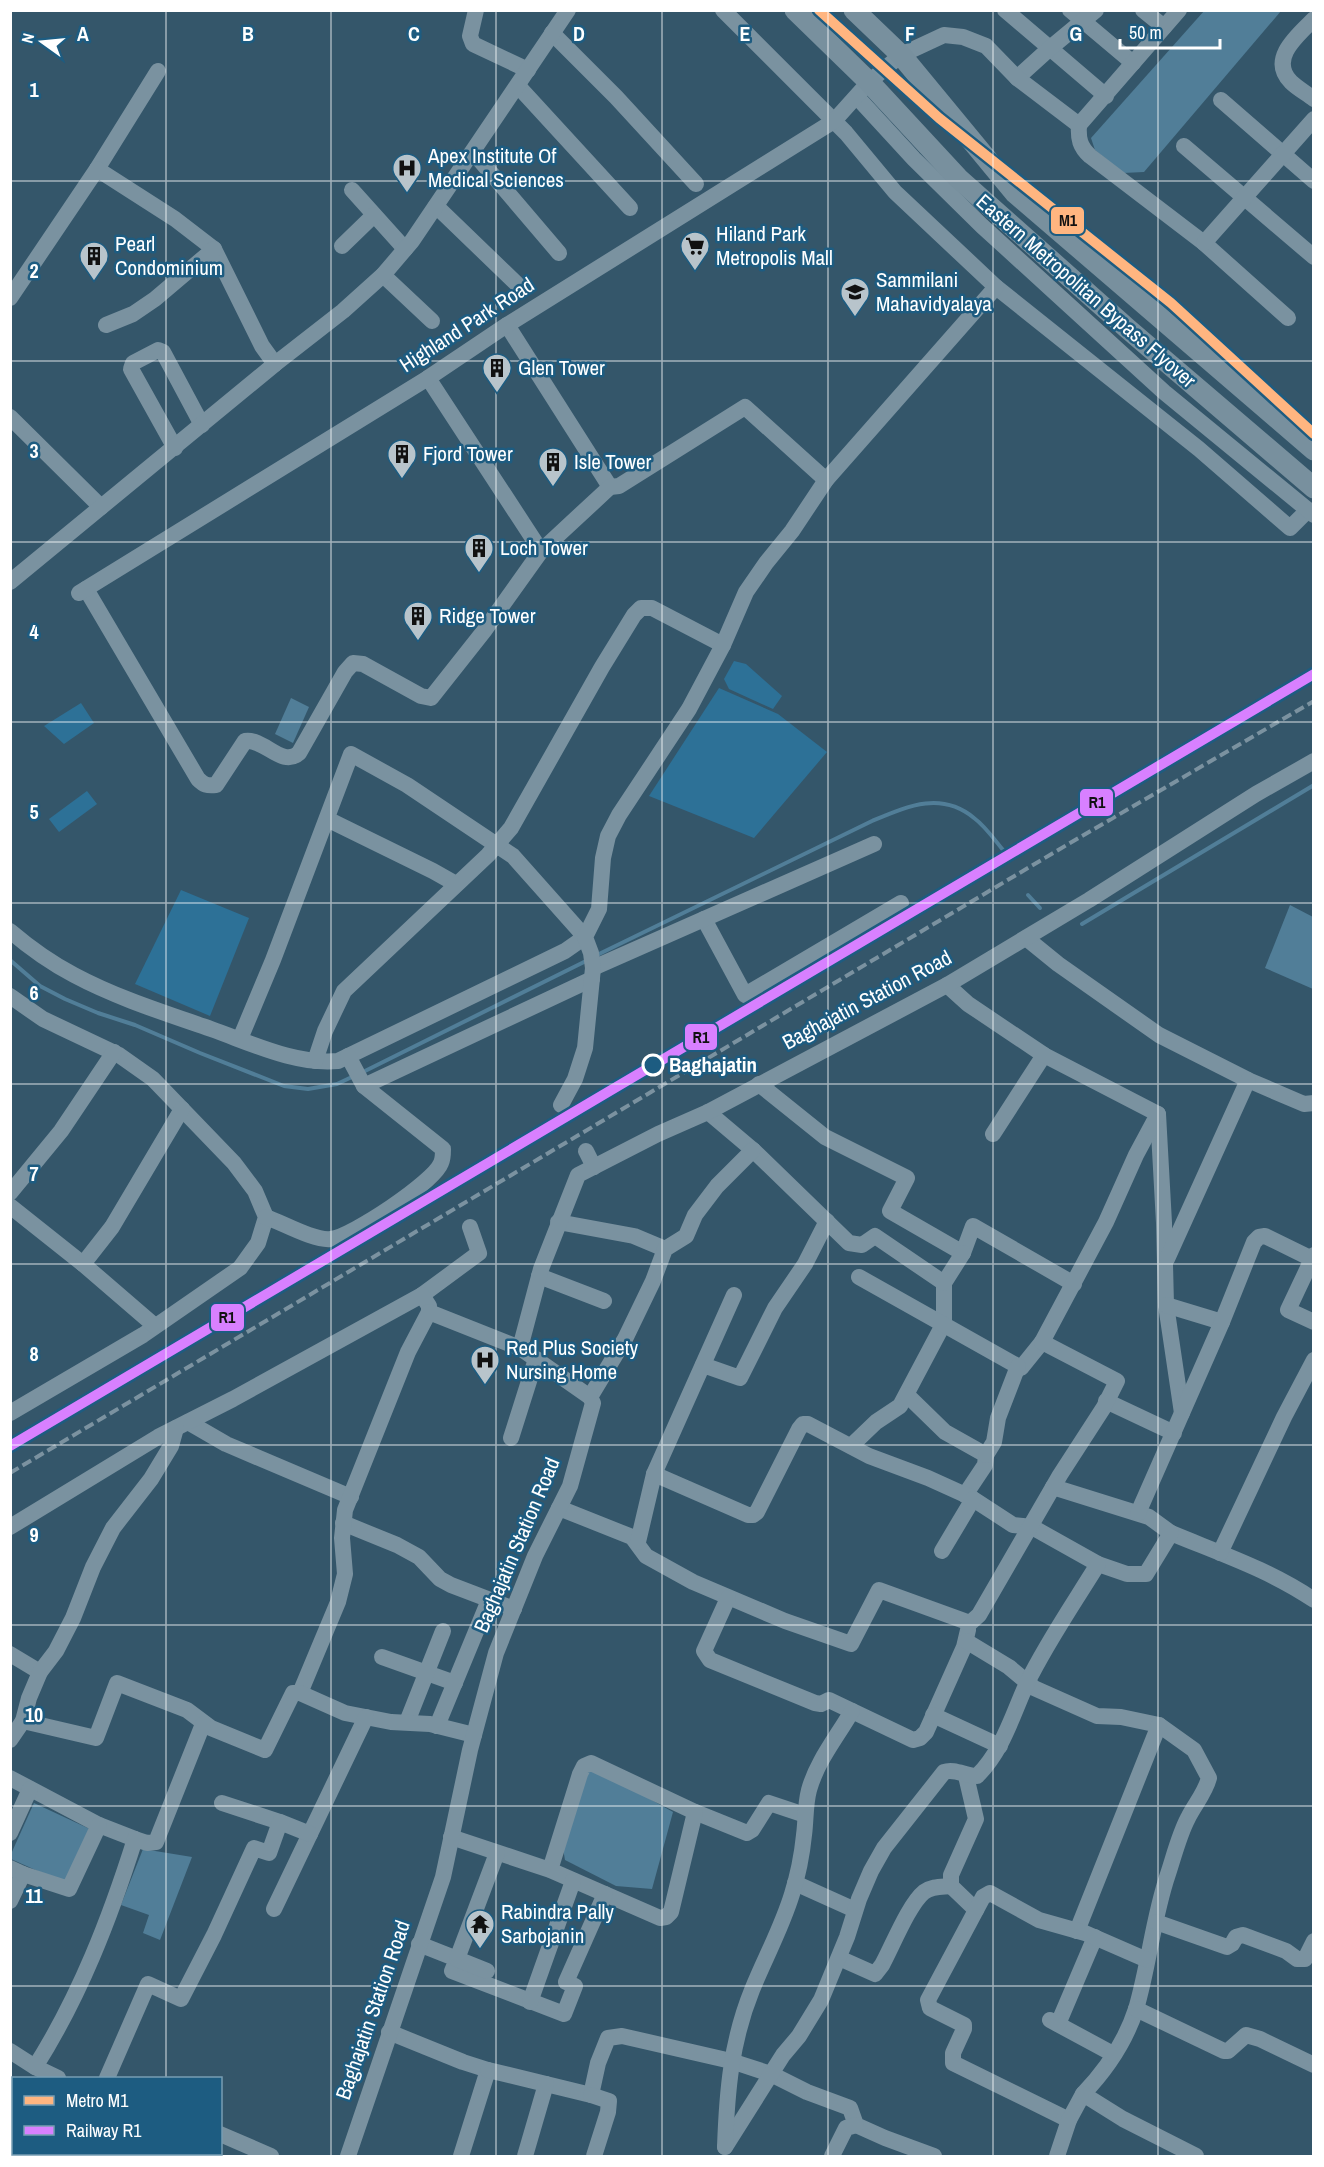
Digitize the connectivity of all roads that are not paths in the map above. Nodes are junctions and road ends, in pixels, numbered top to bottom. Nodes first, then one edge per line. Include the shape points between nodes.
1 (476, 10) edge
2 (568, 10) edge
3 (723, 10) edge
4 (795, 10) edge
5 (854, 10) edge
6 (1005, 10) edge
7 (1070, 10) edge
8 (1143, 10) edge
9 (1179, 10) edge
10 (1090, 16) edge
11 (1314, 19) edge
12 (1164, 27) junction
13 (552, 33) junction
14 (1048, 49) junction
15 (902, 56) junction
16 (1133, 63) junction
17 (528, 70) junction
18 (158, 71) dead end
19 (1017, 78) junction
20 (518, 86) junction
21 (863, 90) junction
22 (1106, 96) junction
23 (1314, 99) edge
24 (1221, 100) dead end
25 (1314, 119) edge
26 (834, 121) junction
27 (1079, 125) junction
28 (1184, 146) dead end
29 (473, 152) junction
30 (1283, 153) junction
31 (97, 169) junction
32 (1314, 181) edge
33 (696, 184) dead end
34 (352, 190) dead end
35 (1243, 198) junction
36 (436, 206) junction
37 (630, 208) dead end
38 (374, 215) junction
39 (1203, 243) junction
40 (342, 246) dead end
41 (214, 249) junction
42 (405, 249) junction
43 (559, 253) dead end
44 (1314, 256) edge
45 (383, 275) junction
46 (520, 287) dead end
47 (996, 287) junction
48 (10, 298) edge
49 (1288, 318) dead end
50 (432, 321) dead end
51 (106, 325) dead end
52 (507, 325) junction
53 (275, 364) junction
54 (428, 378) junction
55 (10, 417) edge
56 (202, 425) junction
57 (175, 448) junction
58 (1314, 450) edge
59 (826, 480) junction
60 (610, 487) junction
61 (1314, 488) edge
62 (101, 507) junction
63 (1311, 512) edge
64 (541, 551) junction
65 (10, 582) edge
66 (723, 645) junction
67 (1314, 761) edge
68 (327, 819) junction
69 (874, 844) dead end
70 (497, 845) junction
71 (456, 884) junction
72 (901, 903) dead end
73 (704, 919) junction
74 (10, 931) edge
75 (1026, 938) junction
76 (591, 959) junction
77 (947, 985) junction
78 (10, 996) edge
79 (240, 1039) junction
80 (114, 1052) junction
81 (1044, 1055) junction
82 (350, 1060) junction
83 (315, 1061) junction
84 (1248, 1080) junction
85 (759, 1084) junction
86 (364, 1086) junction
87 (1314, 1103) edge
88 (561, 1105) dead end
89 (182, 1109) junction
90 (708, 1112) junction
91 (1158, 1114) junction
92 (993, 1134) dead end
93 (753, 1150) junction
94 (586, 1151) dead end
95 (594, 1167) junction
96 (10, 1193) edge
97 (10, 1206) edge
98 (890, 1211) junction
99 (272, 1219) junction
100 (827, 1221) junction
101 (558, 1222) junction
102 (470, 1227) dead end
103 (875, 1236) junction
104 (665, 1249) junction
105 (963, 1253) junction
106 (1313, 1257) edge
107 (1165, 1263) junction
108 (83, 1264) junction
109 (539, 1276) junction
110 (859, 1277) dead end
111 (944, 1283) junction
112 (1074, 1284) junction
113 (422, 1295) junction
114 (734, 1295) dead end
115 (604, 1301) dead end
116 (1166, 1305) junction
117 (429, 1312) junction
118 (1222, 1322) junction
119 (1314, 1322) edge
120 (944, 1323) junction
121 (155, 1326) junction
122 (1042, 1342) junction
123 (520, 1348) junction
124 (536, 1359) junction
125 (1314, 1360) edge
126 (703, 1365) junction
127 (1018, 1366) junction
128 (907, 1395) junction
129 (590, 1396) junction
130 (1106, 1401) junction
131 (10, 1413) edge
132 (1183, 1414) junction
133 (182, 1425) junction
134 (1174, 1433) junction
135 (511, 1438) dead end
136 (851, 1446) junction
137 (986, 1455) junction
138 (654, 1474) junction
139 (1053, 1487) junction
140 (351, 1497) junction
141 (969, 1497) junction
142 (559, 1508) junction
143 (1138, 1513) junction
144 (344, 1523) junction
145 (10, 1527) edge
146 (1032, 1527) junction
147 (1171, 1533) junction
148 (638, 1542) junction
149 (942, 1551) dead end
150 (1220, 1553) junction
151 (1098, 1564) junction
152 (728, 1598) junction
153 (489, 1600) junction
154 (1314, 1600) edge
155 (514, 1609) junction
156 (970, 1623) junction
157 (443, 1631) dead end
158 (966, 1641) junction
159 (10, 1654) edge
160 (382, 1657) dead end
161 (40, 1672) junction
162 (426, 1674) junction
163 (454, 1683) junction
164 (1028, 1683) junction
165 (300, 1693) junction
166 (852, 1711) junction
167 (933, 1715) junction
168 (366, 1717) junction
169 (23, 1721) junction
170 (408, 1722) junction
171 (203, 1724) junction
172 (1159, 1725) junction
173 (437, 1726) junction
174 (474, 1735) junction
175 (10, 1740) edge
176 (1000, 1746) junction
177 (966, 1776) junction
178 (10, 1778) edge
179 (30, 1789) junction
180 (222, 1803) dead end
181 (695, 1812) junction
182 (805, 1815) junction
183 (280, 1822) junction
184 (99, 1825) junction
185 (10, 1833) edge
186 (310, 1834) junction
187 (451, 1837) junction
188 (135, 1839) junction
189 (497, 1852) junction
190 (550, 1870) junction
191 (17, 1871) edge
192 (573, 1881) junction
193 (795, 1883) junction
194 (951, 1886) junction
195 (605, 1894) junction
196 (10, 1901) edge
197 (274, 1909) dead end
198 (855, 1910) junction
199 (976, 1910) junction
200 (1156, 1922) junction
201 (1077, 1931) junction
202 (1095, 1937) junction
203 (1314, 1941) edge
204 (419, 1944) junction
205 (839, 1958) junction
206 (457, 1959) junction
207 (1148, 1960) junction
208 (487, 1971) dead end
209 (530, 2002) junction
210 (1136, 2009) junction
211 (389, 2032) junction
212 (10, 2051) edge
213 (1113, 2054) junction
214 (731, 2061) junction
215 (1314, 2065) edge
216 (35, 2067) junction
217 (488, 2070) junction
218 (771, 2074) junction
219 (54, 2077) edge
220 (107, 2077) edge
221 (546, 2084) junction
222 (591, 2094) junction
223 (1083, 2094) junction
224 (1069, 2120) junction
225 (855, 2125) junction
226 (222, 2135) edge
227 (905, 2151) edge
228 (727, 2154) edge
229 (121, 2155) edge
230 (128, 2157) edge
231 (271, 2157) edge
232 (348, 2157) edge
233 (461, 2157) edge
234 (525, 2157) edge
235 (594, 2157) edge
236 (832, 2157) edge
237 (934, 2157) edge
238 (1057, 2157) edge
239 (1196, 2157) edge

1 - 17 street via 472,44
2 - 13 street
3 - 26 street
4 - 21 main road, Eastern Metropolitan Bypass Flyover
5 - 15 main road, Eastern Metropolitan Bypass Flyover
6 - 14 street
7 - 10 street
8 - 12 street
9 - 12 street
10 - 14 street
10 - 16 street
11 - 23 street via 1288,46 1282,65 1291,81
12 - 16 street
13 - 17 street
13 - 33 street
14 - 19 street
14 - 22 street
15 - 19 street, Highland Park Road via 944,35 963,37 986,46
15 - 21 street, Highland Park Road
15 - 58 main road, Eastern Metropolitan Bypass Flyover via 1015,193
16 - 22 street
17 - 20 street
18 - 31 street
19 - 27 street, Highland Park Road
20 - 29 street
20 - 37 street
21 - 26 street, Highland Park Road
21 - 61 main road, Eastern Metropolitan Bypass Flyover via 1128,329
21 - 63 street via 914,159 1026,266 1164,392
22 - 27 street
24 - 30 street
25 - 30 street
26 - 47 street via 894,192
26 - 52 street, Highland Park Road
27 - 39 street via 1083,149
28 - 35 street
29 - 36 street
29 - 43 street
30 - 32 street
30 - 35 street
31 - 41 street
31 - 48 street
34 - 38 street
35 - 39 street
35 - 44 street
36 - 42 street
36 - 46 street
38 - 40 street
38 - 42 street
39 - 49 street
41 - 51 street via 155,299
41 - 53 street via 262,346
42 - 45 street
45 - 50 street
45 - 53 street
47 - 59 street
47 - 63 street via 1199,449 1290,528
52 - 54 street, Highland Park Road
52 - 60 street
53 - 56 street
54 - 64 street
54 - 64 street, Highland Park Road via 82,591 198,779 204,785 216,784 245,741 253,740 293,758 353,663 363,664 431,698
55 - 62 street
56 - 57 street
56 - 57 street via 163,352 158,350 133,363 131,369
57 - 62 street
59 - 60 street via 745,407 619,486
59 - 66 street via 746,592
60 - 64 street
62 - 65 street
66 - 70 street via 652,608 641,608 602,667 512,828
66 - 76 street via 689,709 608,836
67 - 75 street, Baghajatin Station Road
68 - 70 street via 351,754 407,785
68 - 71 street
68 - 79 street
69 - 73 street
70 - 71 street
70 - 76 street via 513,856
71 - 83 street via 344,991
72 - 73 street via 745,995
73 - 76 street
74 - 79 street via 35,952 75,976 150,1008
75 - 77 street, Baghajatin Station Road
75 - 84 street via 1159,1035
76 - 82 street via 565,951
76 - 86 street
76 - 88 street via 585,1048
77 - 81 street via 968,1004
77 - 85 street, Baghajatin Station Road
78 - 80 street via 43,1019
79 - 83 street
80 - 89 street via 153,1078
80 - 96 street via 61,1131
81 - 91 street
81 - 92 street
82 - 83 street
82 - 86 street
84 - 87 street via 1304,1104
84 - 107 street
85 - 90 street, Baghajatin Station Road
85 - 98 street via 825,1137 907,1178
86 - 99 street via 443,1149 441,1164 405,1197 343,1236 321,1239
89 - 99 street via 234,1163
89 - 108 street via 112,1227
90 - 93 street
90 - 95 street, Baghajatin Station Road
91 - 107 street
91 - 112 street
93 - 100 street
93 - 104 street via 717,1186 695,1215 686,1236
94 - 95 street
95 - 101 street, Baghajatin Station Road via 578,1175
97 - 108 street
98 - 103 street
98 - 105 street
99 - 121 street via 240,1268
100 - 103 street via 849,1243 862,1245
100 - 126 street via 805,1264 775,1308 740,1378
101 - 104 street via 634,1236
101 - 109 street, Baghajatin Station Road
102 - 113 street via 479,1253
103 - 111 street
104 - 129 street via 625,1339
105 - 111 street
105 - 112 street via 973,1226
106 - 118 street via 1258,1237
106 - 119 street via 1288,1310
107 - 116 street
108 - 121 street
109 - 115 street
109 - 123 street, Baghajatin Station Road
110 - 120 street
111 - 120 street
112 - 122 street
113 - 117 street
113 - 133 street
114 - 126 street
116 - 118 street
116 - 132 street
117 - 123 street
117 - 140 street via 408,1352
118 - 132 street
120 - 127 street
120 - 128 street
121 - 131 street
122 - 127 street via 1021,1368
122 - 130 street via 1117,1381
123 - 124 street
124 - 129 street
124 - 135 street
125 - 150 street
126 - 138 street
127 - 137 street
128 - 136 street via 900,1406
128 - 137 street via 945,1432
129 - 142 street, Baghajatin Station Road via 592,1403 570,1486
130 - 134 street
130 - 139 street
132 - 134 street
133 - 140 street
133 - 145 street
133 - 161 street via 151,1479 113,1528 73,1618
134 - 143 street
136 - 138 street via 802,1424 753,1515
136 - 141 street
137 - 141 street
138 - 148 street
139 - 143 street
139 - 146 street
140 - 144 street
141 - 146 street via 1013,1525
141 - 149 street
142 - 148 street
142 - 155 street, Baghajatin Station Road
143 - 147 street
144 - 153 street via 403,1548 440,1579
144 - 165 street via 345,1574 338,1602
146 - 151 street
146 - 156 street via 979,1615
147 - 150 street
147 - 151 street via 1146,1574 1127,1574
148 - 152 street via 646,1556
150 - 154 street via 1262,1570
151 - 164 street
152 - 156 street via 851,1644 879,1590
152 - 166 street via 704,1651 706,1657 815,1703 829,1700
153 - 155 street
153 - 163 street
155 - 174 street, Baghajatin Station Road via 496,1653
156 - 158 street
157 - 162 street
158 - 164 street
158 - 167 street
159 - 161 street
160 - 162 street
161 - 169 street
162 - 163 street
162 - 170 street
163 - 173 street
164 - 172 street via 1096,1716
164 - 176 street
165 - 168 street via 345,1713
165 - 171 street via 293,1693 286,1704 265,1750
166 - 167 street via 913,1740 926,1732
166 - 182 street via 817,1766
167 - 176 street
168 - 170 street
168 - 186 street
169 - 171 street via 96,1738 117,1683 187,1710
169 - 175 street
170 - 173 street
171 - 188 street via 156,1842
172 - 200 street via 1194,1750 1209,1778 1187,1819
172 - 201 street
173 - 174 street
174 - 187 street, Baghajatin Station Road
176 - 177 street via 977,1776
177 - 194 street via 976,1819 951,1875
177 - 198 street via 952,1770 944,1772 884,1848
178 - 179 street
179 - 184 street
179 - 185 street
180 - 183 street
181 - 182 street via 747,1833 769,1803
181 - 190 street via 591,1762 580,1774
181 - 195 street via 666,1917 660,1918
182 - 193 street
183 - 186 street
183 - 220 street via 269,1853 254,1848 181,1999 148,1984
184 - 188 street
184 - 191 street via 69,1889
186 - 197 street
187 - 189 street
187 - 204 street, Baghajatin Station Road via 443,1877
188 - 216 street via 95,1954
189 - 190 street
189 - 206 street
190 - 192 street
191 - 196 street
192 - 195 street
192 - 209 street
193 - 198 street
193 - 214 street via 752,1990
194 - 199 street
194 - 205 street via 924,1892 875,1974
195 - 209 street via 566,1982 575,1986 564,2014
198 - 205 street
199 - 201 street via 990,1893 1040,1920
199 - 224 street via 928,2000 930,2008 964,2025 953,2063
200 - 203 street via 1227,1947 1243,1935 1297,1959 1305,1959
200 - 207 street
201 - 202 street
202 - 207 street
202 - 213 street via 1054,2022
204 - 206 street
204 - 211 street, Baghajatin Station Road
205 - 218 street via 821,2000
206 - 208 street
206 - 209 street via 452,1971
207 - 210 street
210 - 213 street
210 - 215 street via 1224,2051 1246,2035
211 - 217 street
211 - 232 street, Baghajatin Station Road
212 - 216 street
213 - 223 street via 1100,2077
214 - 218 street
214 - 222 street via 615,2036 608,2038
214 - 228 street
216 - 219 street
217 - 221 street
217 - 233 street
218 - 225 street via 850,2108
218 - 228 street
221 - 222 street
221 - 234 street
222 - 235 street via 609,2101
223 - 224 street
223 - 239 street
224 - 238 street
225 - 227 street
225 - 236 street via 846,2128
226 - 231 street
227 - 237 street
229 - 230 street

